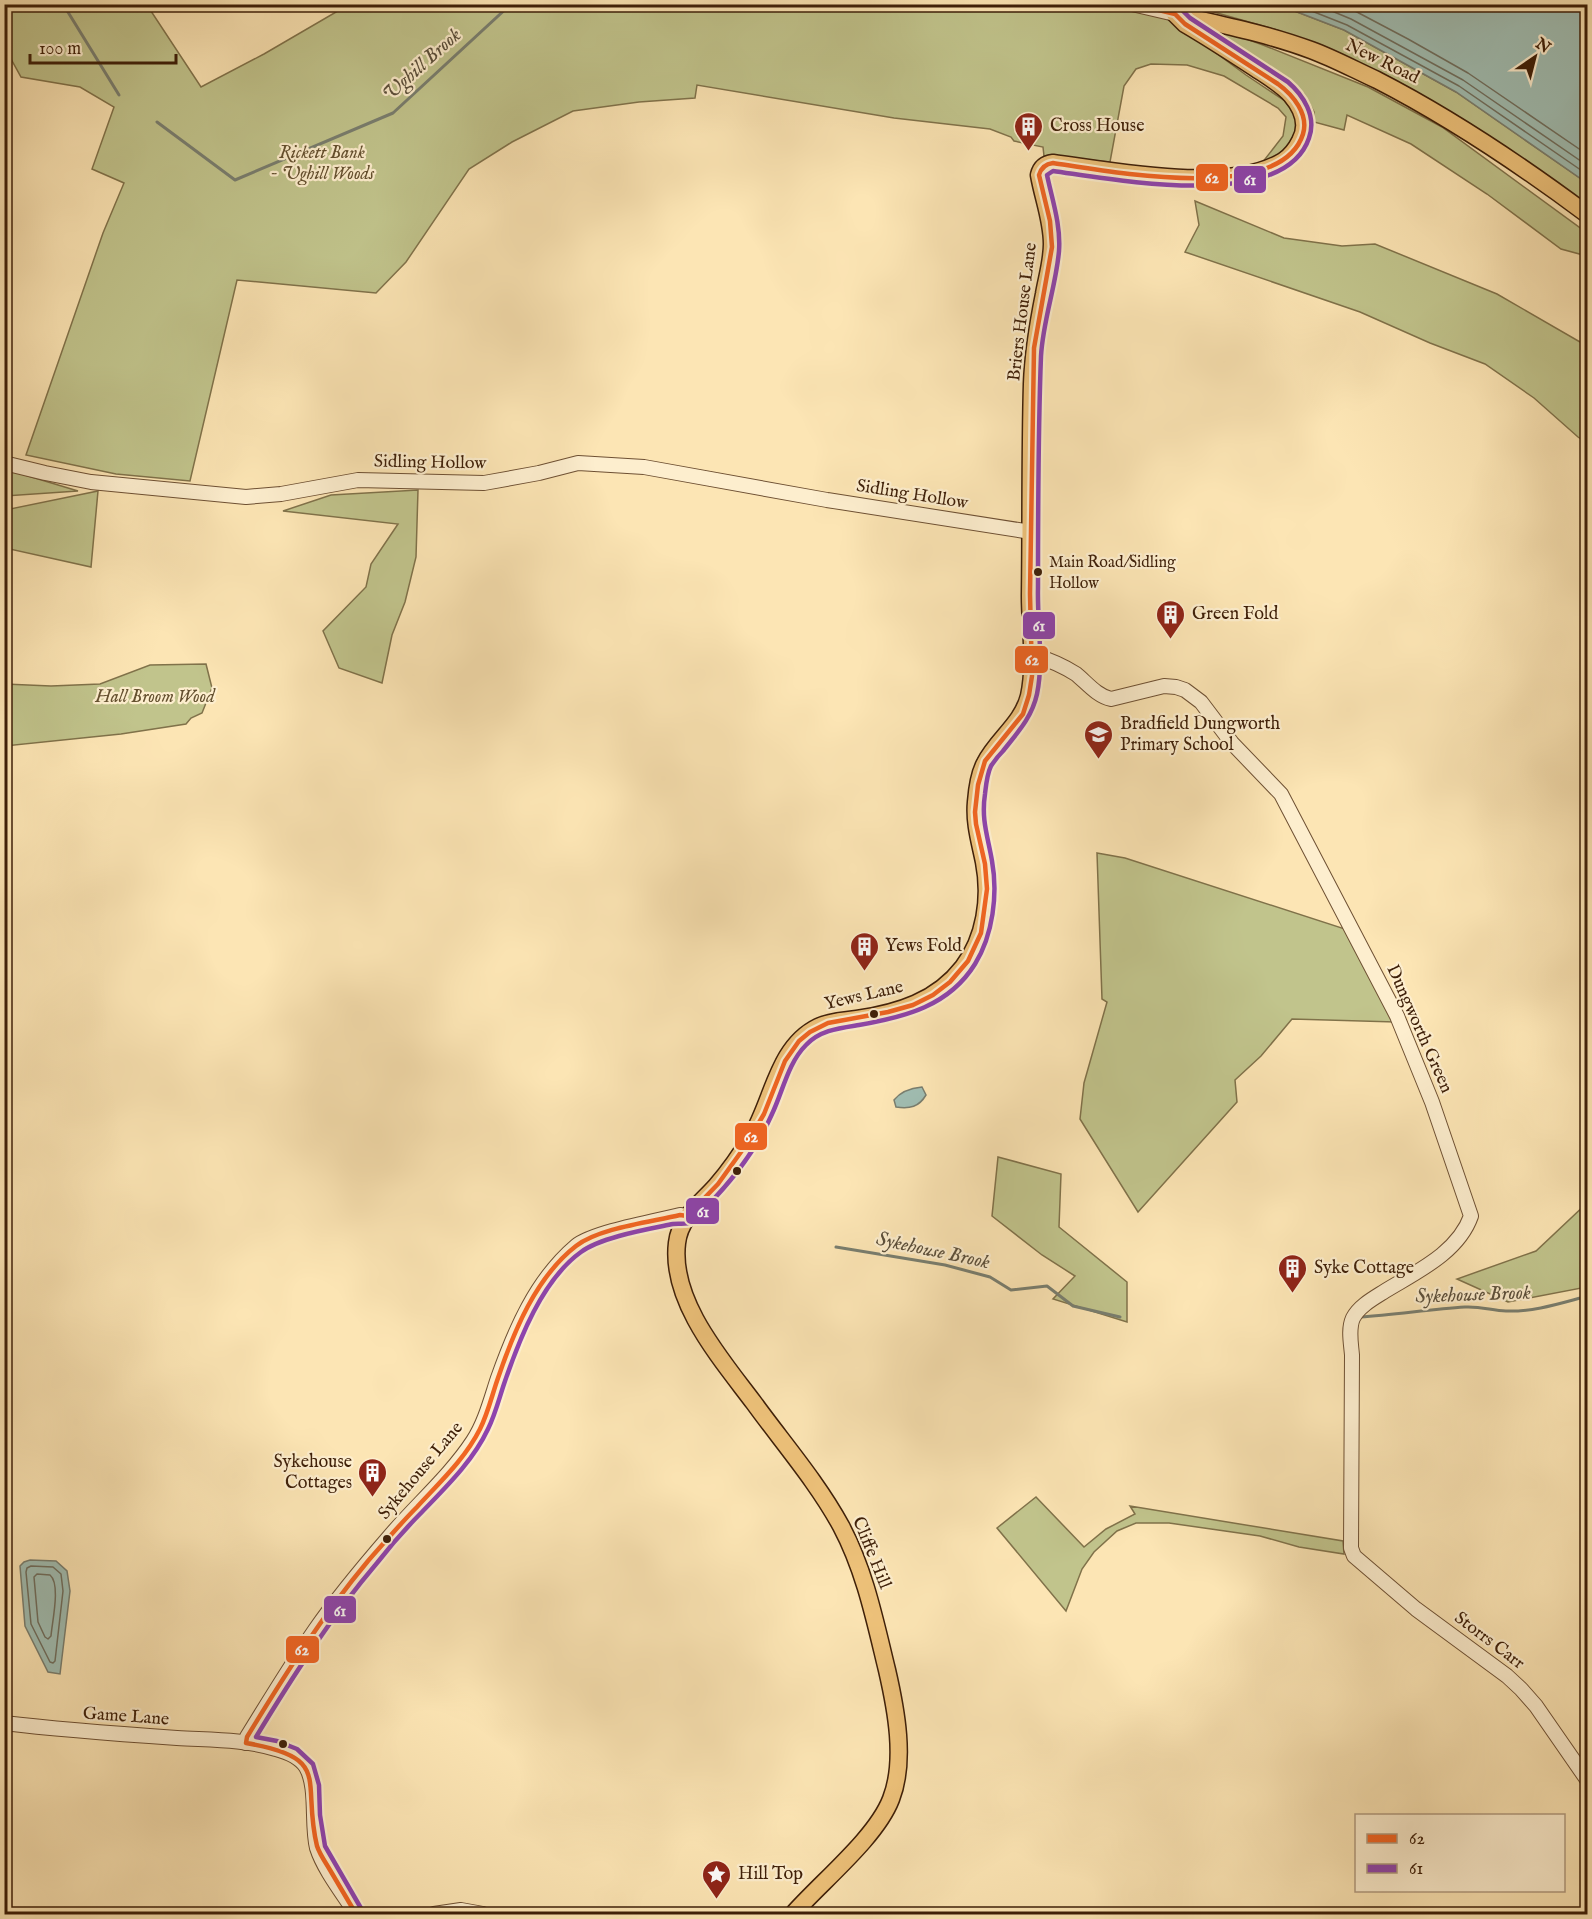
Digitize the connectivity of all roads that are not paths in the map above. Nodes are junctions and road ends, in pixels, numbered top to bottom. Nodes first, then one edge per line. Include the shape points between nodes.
1 (1132, 4) edge
2 (1175, 14) junction
3 (1587, 215) edge
4 (4, 463) edge
5 (1031, 532) junction
6 (1031, 654) junction
7 (687, 1216) junction
8 (1351, 1548) joint
9 (4, 1723) edge
10 (246, 1743) junction
11 (1587, 1781) edge
12 (356, 1914) edge
13 (434, 1914) edge
14 (483, 1914) edge
15 (793, 1914) edge

1 - 2 street, New Road
2 - 3 main road, New Road via 1266,35 1312,50 1364,74 1456,125
2 - 5 main road, Briers House Lane via 1282,86 1298,104 1305,123 1304,134 1283,161 1233,176 1171,178 1053,162 1040,170 1053,247 1034,348
4 - 5 street, Sidling Hollow via 91,482 246,496 358,480 484,483 578,463 618,464
5 - 6 main road, Yews Lane
6 - 7 main road, Yews Lane via 1032,676 1026,708 986,761 978,786 975,812 986,874 986,904 981,933 963,967 942,989 913,1005 820,1026 799,1041 784,1061 764,1114 749,1140 729,1170
6 - 8 street, Dungworth Green via 1073,673 1111,699 1164,686 1185,690 1201,702 1274,785 1397,1016 1469,1206 1469,1224 1451,1247 1360,1308 1350,1325
7 - 10 street, Sykehouse Lane via 578,1244 543,1282 506,1355 473,1441 329,1611
7 - 15 main road, Cliffe Hill via 679,1231 676,1257 691,1309 717,1352 821,1495 851,1546 876,1627 896,1713 897,1768 886,1808 858,1846
8 - 11 street, Storrs Carr via 1354,1556 1416,1609 1521,1689
9 - 10 street, Game Lane
10 - 12 street, Game Lane via 275,1748 294,1756 307,1768 318,1849
13 - 14 street via 461,1910

